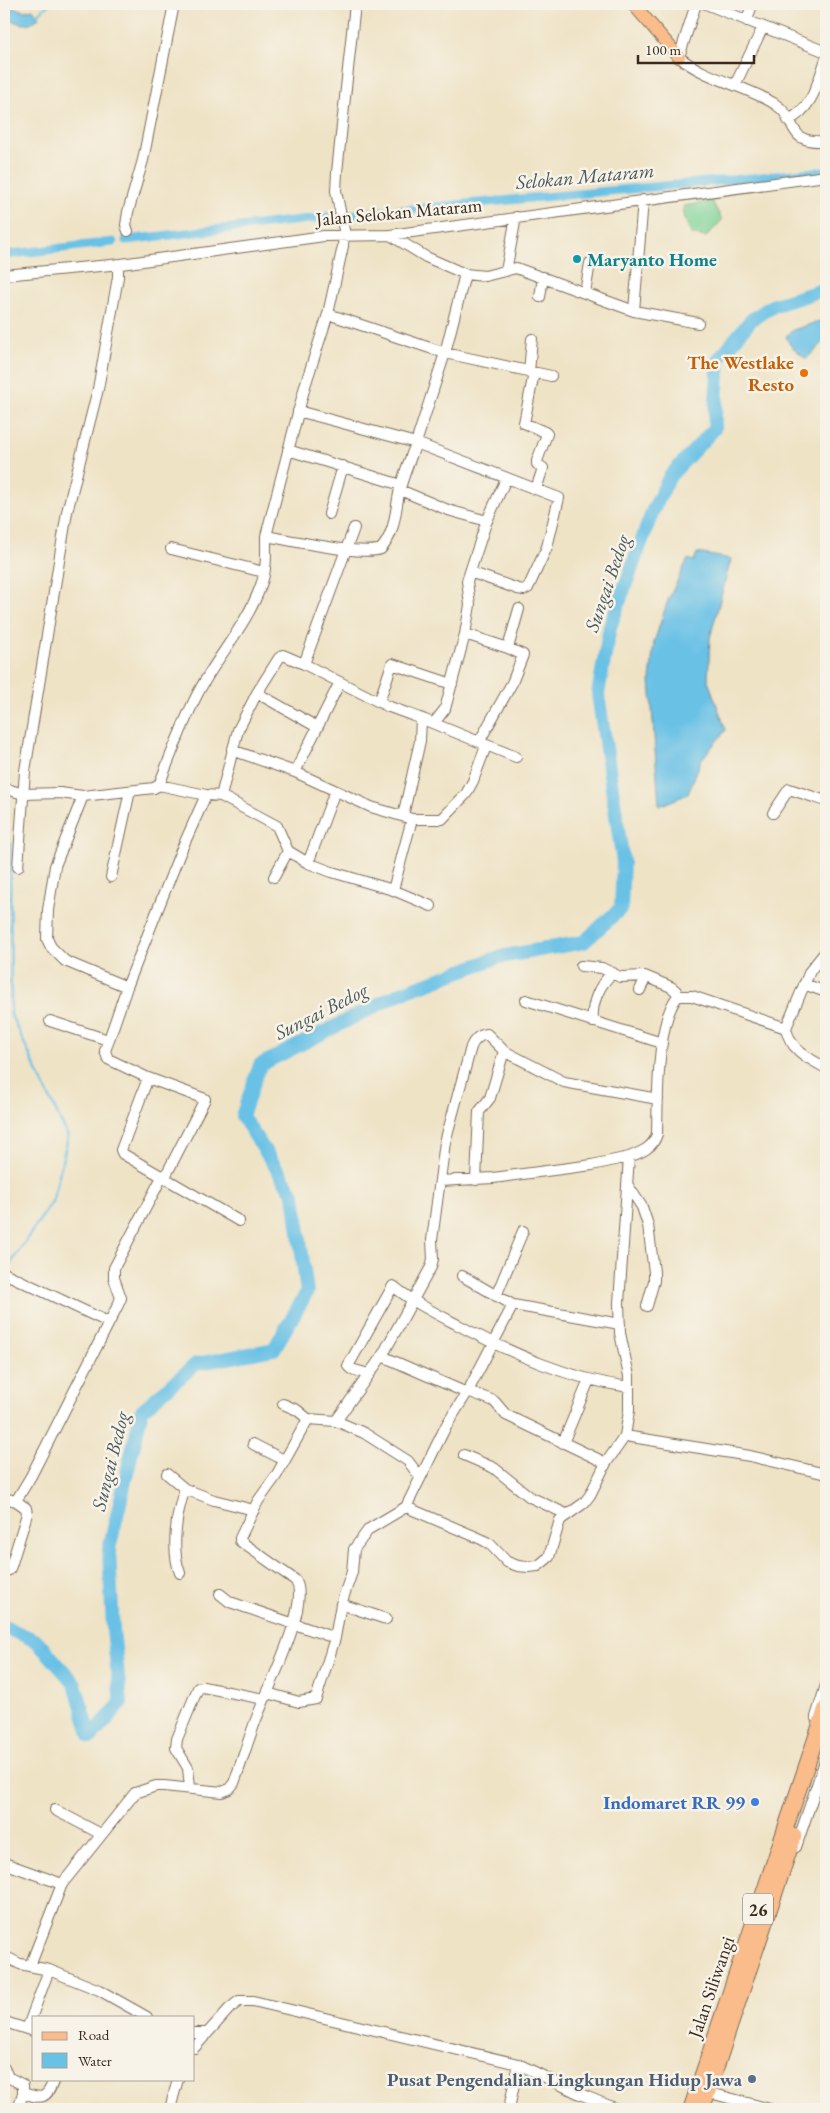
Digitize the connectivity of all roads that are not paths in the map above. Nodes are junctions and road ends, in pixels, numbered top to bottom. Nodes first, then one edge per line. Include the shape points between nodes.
1 (174, 4) edge
2 (355, 4) edge
3 (633, 4) edge
4 (696, 4) edge
5 (706, 4) edge
6 (752, 4) edge
7 (747, 21) junction
8 (763, 27) junction
9 (826, 52) edge
10 (679, 57) junction
11 (826, 59) edge
12 (735, 85) junction
13 (788, 120) junction
14 (826, 141) edge
15 (826, 176) edge
16 (643, 200) junction
17 (516, 218) junction
18 (128, 231) dead end
19 (344, 232) junction
20 (390, 234) junction
21 (590, 262) dead end
22 (118, 264) junction
23 (506, 270) junction
24 (465, 274) junction
25 (4, 275) edge
26 (543, 277) junction
27 (585, 293) junction
28 (540, 297) dead end
29 (634, 311) junction
30 (328, 314) junction
31 (698, 323) dead end
32 (532, 339) dead end
33 (445, 353) junction
34 (531, 372) junction
35 (550, 376) dead end
36 (298, 411) junction
37 (416, 443) junction
38 (288, 450) junction
39 (343, 466) junction
40 (506, 479) junction
41 (400, 488) junction
42 (536, 489) junction
43 (329, 514) dead end
44 (487, 521) junction
45 (354, 528) dead end
46 (266, 536) junction
47 (171, 549) dead end
48 (346, 549) junction
49 (264, 572) junction
50 (470, 572) junction
51 (519, 609) dead end
52 (465, 634) junction
53 (508, 648) junction
54 (304, 664) junction
55 (340, 682) junction
56 (452, 684) junction
57 (257, 693) junction
58 (379, 702) junction
59 (421, 718) junction
60 (434, 723) junction
61 (317, 727) junction
62 (483, 744) junction
63 (232, 750) junction
64 (516, 757) dead end
65 (295, 772) junction
66 (159, 784) junction
67 (4, 788) edge
68 (130, 791) junction
69 (336, 791) junction
70 (24, 794) junction
71 (206, 795) junction
72 (83, 796) junction
73 (221, 796) junction
74 (826, 801) edge
75 (773, 813) dead end
76 (408, 817) junction
77 (288, 850) junction
78 (308, 863) junction
79 (18, 867) dead end
80 (111, 877) dead end
81 (274, 877) dead end
82 (393, 890) junction
83 (431, 906) dead end
84 (826, 951) edge
85 (581, 966) dead end
86 (613, 973) junction
87 (646, 977) junction
88 (804, 984) junction
89 (127, 987) junction
90 (640, 990) dead end
91 (826, 992) edge
92 (678, 996) junction
93 (526, 1000) dead end
94 (50, 1021) dead end
95 (593, 1022) junction
96 (786, 1028) junction
97 (108, 1040) junction
98 (662, 1043) junction
99 (504, 1051) junction
100 (826, 1068) edge
101 (148, 1078) junction
102 (658, 1099) junction
103 (629, 1157) junction
104 (164, 1176) junction
105 (476, 1180) junction
106 (440, 1181) junction
107 (627, 1184) junction
108 (239, 1221) dead end
109 (523, 1231) dead end
110 (4, 1273) edge
111 (462, 1276) dead end
112 (496, 1296) junction
113 (412, 1301) junction
114 (513, 1305) junction
115 (647, 1306) dead end
116 (108, 1322) junction
117 (620, 1324) junction
118 (492, 1343) junction
119 (382, 1356) junction
120 (370, 1374) junction
121 (590, 1380) junction
122 (629, 1387) junction
123 (468, 1392) junction
124 (283, 1404) dead end
125 (308, 1419) junction
126 (336, 1421) junction
127 (624, 1436) junction
128 (564, 1443) junction
129 (253, 1444) dead end
130 (464, 1455) dead end
131 (284, 1460) junction
132 (606, 1463) junction
133 (166, 1474) dead end
134 (826, 1474) edge
135 (420, 1477) junction
136 (185, 1490) junction
137 (4, 1498) edge
138 (16, 1501) junction
139 (406, 1507) junction
140 (254, 1510) junction
141 (566, 1514) junction
142 (4, 1571) edge
143 (180, 1574) dead end
144 (220, 1594) dead end
145 (341, 1604) junction
146 (386, 1619) dead end
147 (293, 1625) junction
148 (335, 1638) junction
149 (826, 1685) edge
150 (265, 1696) junction
151 (826, 1708) edge
152 (826, 1740) edge
153 (826, 1758) edge
154 (190, 1787) junction
155 (54, 1810) dead end
156 (101, 1834) junction
157 (4, 1863) edge
158 (62, 1884) junction
159 (760, 1894) junction
160 (4, 1956) edge
161 (30, 1966) junction
162 (49, 1970) junction
163 (35, 2016) edge
164 (145, 2016) edge
165 (5, 2022) dead end
166 (31, 2030) edge
167 (195, 2033) edge
168 (206, 2033) junction
169 (195, 2047) edge
170 (518, 2064) junction
171 (4, 2068) edge
172 (54, 2080) edge
173 (175, 2080) edge
174 (23, 2093) junction
175 (714, 2094) junction
176 (18, 2109) edge
177 (170, 2109) edge
178 (509, 2109) edge
179 (617, 2109) edge
180 (685, 2109) edge
181 (691, 2109) edge
182 (702, 2109) edge
183 (709, 2109) edge
184 (770, 2109) edge

1 - 18 street via 128,212
2 - 19 street via 336,191
3 - 10 main road
4 - 10 street
5 - 7 street
6 - 7 street
7 - 8 street
8 - 9 street
8 - 12 street
10 - 12 street via 692,67
11 - 13 street via 809,104
12 - 13 street via 774,103
13 - 14 street via 795,134 803,139
15 - 16 street, Jalan Selokan Mataram
16 - 17 street, Jalan Selokan Mataram
16 - 29 street
17 - 20 street, Jalan Selokan Mataram
17 - 23 street
19 - 20 street, Jalan Selokan Mataram
19 - 22 street, Jalan Selokan Mataram
19 - 30 street
20 - 24 street via 426,257
21 - 27 street
22 - 25 street, Jalan Selokan Mataram
22 - 70 street via 98,389 67,512
23 - 24 street via 485,276
23 - 26 street via 516,268
24 - 33 street
26 - 27 street
26 - 28 street
27 - 29 street
29 - 31 street
30 - 33 street
30 - 36 street
32 - 34 street
33 - 34 street
33 - 37 street
34 - 35 street
34 - 42 street via 524,423 547,434 536,461 543,468
36 - 37 street
36 - 38 street
37 - 40 street
37 - 41 street
38 - 39 street
38 - 46 street
39 - 41 street
39 - 43 street
40 - 42 street
40 - 44 street
41 - 44 street via 448,510
41 - 48 street via 394,522 381,549
42 - 50 street via 558,496 559,500 547,547 528,588 518,589
44 - 50 street
45 - 48 street
46 - 48 street
46 - 49 street
47 - 49 street
48 - 54 street
49 - 66 street via 249,614 195,698
50 - 52 street via 467,587 470,605
51 - 53 street
52 - 53 street
52 - 56 street
53 - 62 street via 521,653 523,659
54 - 55 street
54 - 57 street via 288,656 279,658
55 - 58 street
55 - 61 street
56 - 58 street via 392,664
56 - 60 street via 445,709
57 - 61 street
57 - 63 street via 238,730
58 - 59 street
59 - 60 street
59 - 76 street
60 - 62 street
61 - 65 street
62 - 64 street
62 - 76 street via 466,794 443,818
63 - 65 street
63 - 73 street
65 - 69 street
66 - 68 street via 150,790
66 - 71 street
67 - 70 street
68 - 72 street
68 - 80 street
69 - 76 street via 371,807
69 - 78 street
70 - 72 street
70 - 79 street
71 - 73 street
71 - 89 street
72 - 89 street via 55,866 47,939 51,948 65,961
73 - 77 street via 277,826
74 - 75 street via 789,789
76 - 82 street
77 - 78 street
77 - 81 street
78 - 82 street
82 - 83 street
84 - 88 street
85 - 86 street via 602,968
86 - 87 street via 620,977
86 - 95 street via 600,990 594,1005
87 - 90 street
87 - 92 street via 671,987
88 - 91 street
88 - 96 street
89 - 97 street
92 - 96 street via 692,996
92 - 98 street via 670,1009
93 - 95 street
94 - 97 street
95 - 98 street
96 - 100 street via 791,1043
97 - 101 street via 105,1051 108,1059
98 - 102 street
99 - 102 street via 564,1082
99 - 105 street via 490,1098 479,1112
99 - 106 street via 487,1034 479,1036 471,1047 445,1142
101 - 104 street via 121,1150
101 - 104 street via 204,1099
102 - 103 street via 654,1142 644,1151
103 - 105 street
103 - 107 street
104 - 108 street
104 - 116 street via 114,1268 121,1298
105 - 106 street
106 - 113 street via 432,1240 433,1259
107 - 115 street via 642,1207 648,1225 654,1282
107 - 117 street
109 - 112 street
110 - 116 street
111 - 112 street
112 - 114 street
113 - 118 street
113 - 119 street
113 - 120 street via 393,1286 348,1366
114 - 117 street
114 - 118 street
116 - 138 street
117 - 122 street
118 - 121 street
118 - 123 street
119 - 120 street
119 - 123 street
120 - 126 street
121 - 122 street
121 - 128 street
122 - 127 street
123 - 128 street via 494,1401 506,1415
123 - 135 street
124 - 125 street via 298,1410
125 - 126 street
125 - 131 street
126 - 135 street via 387,1446 408,1461
127 - 132 street
127 - 134 street via 750,1456
128 - 132 street
129 - 131 street
130 - 141 street via 494,1468 530,1497
131 - 140 street
132 - 141 street via 584,1503
133 - 136 street
135 - 139 street
136 - 140 street
136 - 143 street via 175,1549
137 - 138 street
138 - 142 street via 26,1508 27,1514 11,1566
139 - 141 street via 490,1544 507,1562 528,1567 538,1566 549,1557 560,1520
139 - 145 street via 369,1529 354,1548 352,1572
140 - 147 street via 240,1540 299,1585
144 - 147 street via 230,1602
145 - 146 street
145 - 148 street
147 - 148 street
147 - 150 street
148 - 150 street via 316,1699 299,1702
149 - 159 street
150 - 154 street via 242,1763 229,1789 222,1792
150 - 154 street via 198,1688 176,1748 188,1768
151 - 159 highway, Jalan Siliwangi / 26
152 - 182 highway, Jalan Siliwangi / 26
153 - 175 street
154 - 156 street via 156,1786 135,1793
155 - 156 street
156 - 158 street
157 - 158 street
158 - 161 street
159 - 180 street
159 - 181 highway, Jalan Siliwangi / 26
160 - 161 street
161 - 162 street
162 - 163 street
162 - 164 street via 99,1990
165 - 166 street
167 - 168 street
168 - 169 street
168 - 170 street via 239,2001 253,2001
170 - 178 street
170 - 179 street
171 - 174 street via 8,2077 23,2085
172 - 174 street via 44,2096
173 - 177 street
174 - 176 street
175 - 183 street
175 - 184 street

